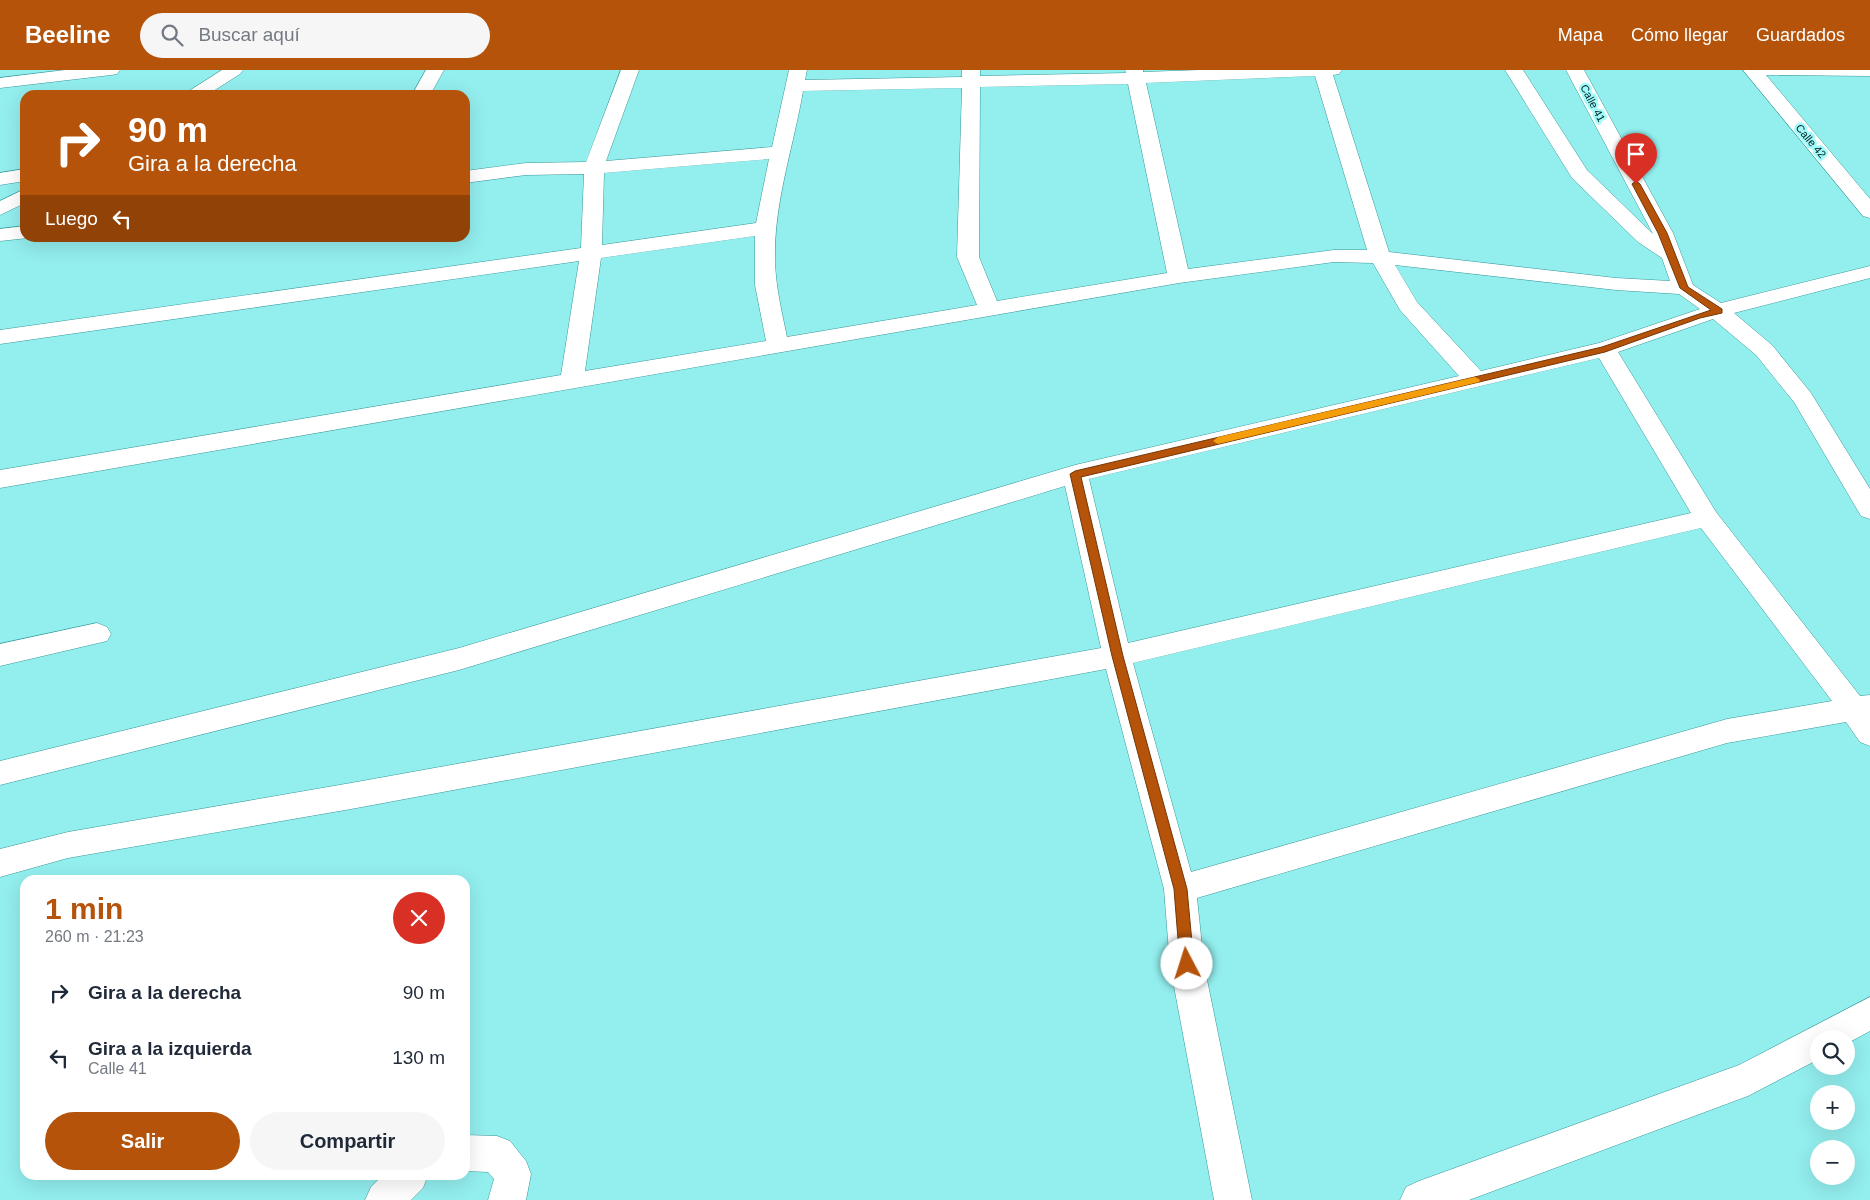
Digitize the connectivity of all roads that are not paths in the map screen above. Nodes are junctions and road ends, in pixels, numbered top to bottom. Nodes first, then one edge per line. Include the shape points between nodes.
1 (111, 70) edge
2 (247, 70) edge
3 (435, 70) edge
4 (630, 70) edge
5 (1322, 70) edge
6 (1333, 70) edge
7 (1514, 70) edge
8 (1575, 70) edge
9 (1752, 70) edge
10 (1759, 70) edge
11 (1870, 71) edge
12 (51, 73) edge
13 (1134, 74) edge
14 (971, 76) edge
15 (236, 78) edge
16 (797, 78) edge
17 (0, 83) edge
18 (207, 90) edge
19 (424, 90) edge
20 (780, 152) junction
21 (594, 168) junction
22 (20, 176) edge
23 (470, 176) edge
24 (0, 179) edge
25 (20, 198) edge
26 (0, 209) edge
27 (1870, 212) edge
28 (766, 228) junction
29 (20, 233) edge
30 (0, 235) edge
31 (591, 251) junction
32 (1669, 252) junction
33 (1380, 257) junction
34 (1870, 272) edge
35 (1179, 278) junction
36 (1684, 288) junction
37 (990, 310) junction
38 (1718, 311) junction
39 (0, 337) edge
40 (778, 347) junction
41 (1605, 349) junction
42 (1476, 380) junction
43 (572, 382) junction
44 (1075, 474) junction
45 (0, 479) edge
46 (1870, 510) edge
47 (1707, 518) junction
48 (97, 634) dead end
49 (0, 656) edge
50 (1117, 656) junction
51 (1862, 707) edge
52 (1870, 734) edge
53 (0, 773) edge
54 (0, 863) edge
55 (1180, 889) junction
56 (1870, 1013) edge
57 (1839, 1030) edge
58 (1810, 1046) edge
59 (470, 1153) edge
60 (405, 1180) edge
61 (384, 1200) edge
62 (507, 1200) edge
63 (1233, 1200) edge
64 (1419, 1200) edge

1 - 12 street
2 - 15 street
3 - 19 street
4 - 21 street
5 - 6 street
5 - 13 street
5 - 33 street
7 - 32 street via 1579,174 1645,238
8 - 32 street, Calle 41
9 - 27 street, Calle 42
10 - 11 street
12 - 17 street
13 - 14 street
13 - 35 street
14 - 16 street
14 - 37 street via 968,257
15 - 18 street
16 - 20 street
20 - 21 street
20 - 28 street
21 - 23 street via 526,169
21 - 31 street
22 - 24 street
25 - 26 street
28 - 31 street
28 - 40 street via 764,276
29 - 30 street
31 - 39 street
31 - 43 street
32 - 36 street, Calle 41
33 - 35 street via 1334,256
33 - 36 street via 1616,284
33 - 42 street via 1408,305
34 - 38 street
35 - 37 street
36 - 38 street
37 - 40 street
38 - 41 street
38 - 46 street via 1764,350 1803,398
40 - 43 street
41 - 42 street
41 - 47 street
42 - 44 street
43 - 45 street
44 - 50 street
44 - 53 street via 459,659
47 - 50 street
47 - 51 street
48 - 49 street
50 - 54 street via 68,845
50 - 55 street
51 - 52 street
51 - 55 street via 1727,731
55 - 63 street via 1187,964
56 - 57 street
58 - 64 street via 1748,1079
59 - 62 street via 497,1154 513,1174
60 - 61 street

